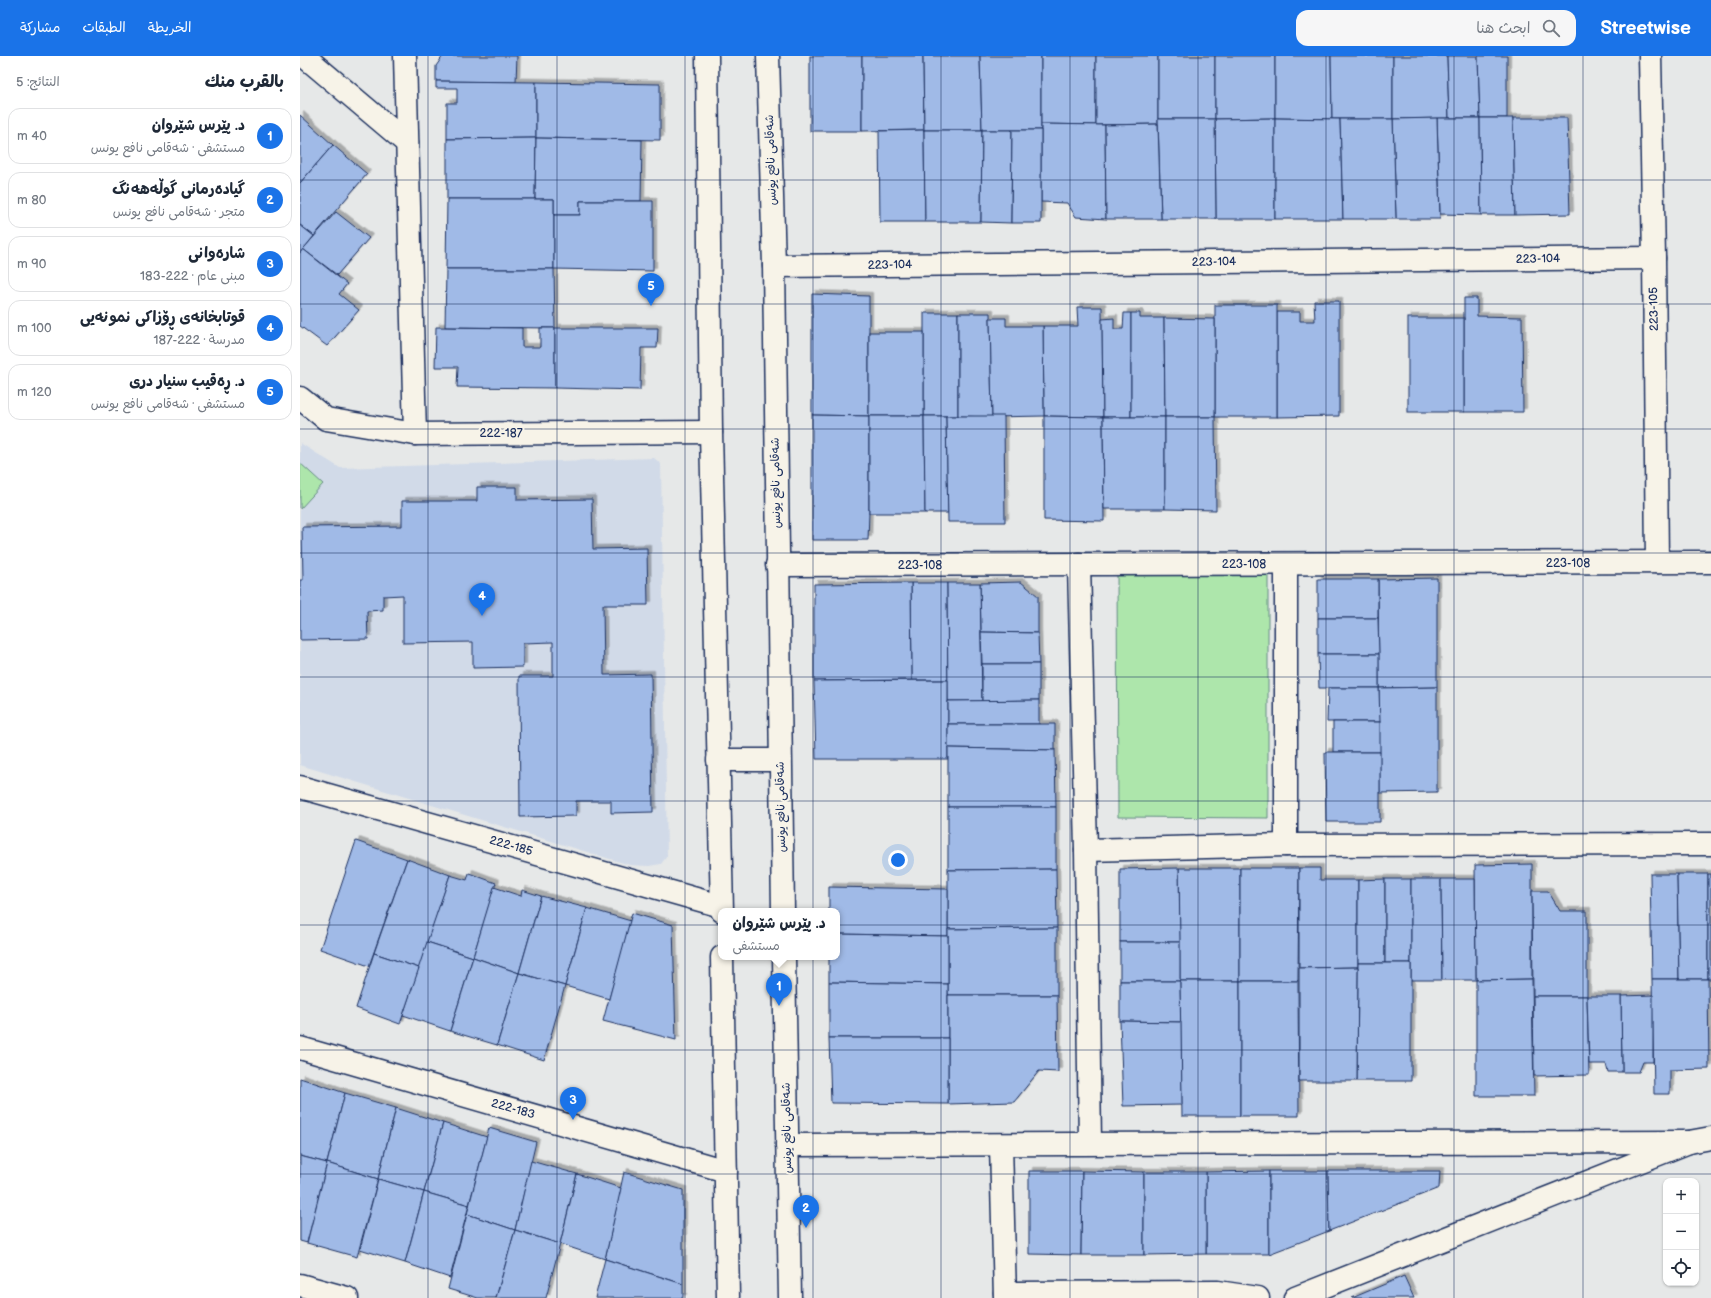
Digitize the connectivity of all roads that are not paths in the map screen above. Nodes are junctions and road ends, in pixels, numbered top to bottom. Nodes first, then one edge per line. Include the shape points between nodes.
1 (304, 56) edge
2 (405, 56) edge
3 (707, 56) edge
4 (768, 56) edge
5 (1650, 56) edge
6 (407, 143) junction
7 (1654, 258) junction
8 (774, 266) junction
9 (300, 398) edge
10 (711, 432) junction
11 (415, 434) junction
12 (1657, 562) junction
13 (1711, 562) edge
14 (1079, 564) junction
15 (1286, 564) junction
16 (777, 565) junction
17 (718, 760) junction
18 (780, 760) junction
19 (300, 787) edge
20 (1711, 844) edge
21 (1286, 845) junction
22 (1086, 850) junction
23 (722, 908) edge
24 (783, 908) edge
25 (722, 960) edge
26 (784, 960) edge
27 (300, 1048) edge
28 (1711, 1138) edge
29 (1689, 1142) junction
30 (1090, 1143) junction
31 (787, 1145) junction
32 (1001, 1145) junction
33 (726, 1171) junction
34 (300, 1285) edge
35 (1005, 1296) edge
36 (347, 1298) edge
37 (728, 1298) edge
38 (790, 1298) edge
39 (1252, 1298) edge
40 (1295, 1298) edge

1 - 6 street
2 - 6 street
3 - 10 street
4 - 8 street, شەقامی نافع یونس
5 - 7 street, 223-105
6 - 11 street
7 - 8 street, 223-104
7 - 12 street, 223-105
8 - 16 street, شەقامی نافع یونس
9 - 11 street, 222-187 via 326,419
10 - 11 street, 222-187
10 - 17 street
12 - 13 street, 223-108
12 - 15 street, 223-108
14 - 15 street, 223-108
14 - 16 street, 223-108
14 - 22 street
15 - 21 street
16 - 18 street, شەقامی نافع یونس
17 - 18 street
17 - 23 street
18 - 24 street, شەقامی نافع یونس
19 - 23 street, 222-185
20 - 21 street
21 - 22 street
22 - 30 street
25 - 33 street
26 - 31 street, شەقامی نافع یونس
27 - 33 street, 222-183
28 - 29 street
29 - 30 street
29 - 40 street
30 - 32 street
31 - 32 street
31 - 38 street, شەقامی نافع یونس
32 - 35 street
33 - 37 street
34 - 36 street
35 - 39 street via 1218,1292

